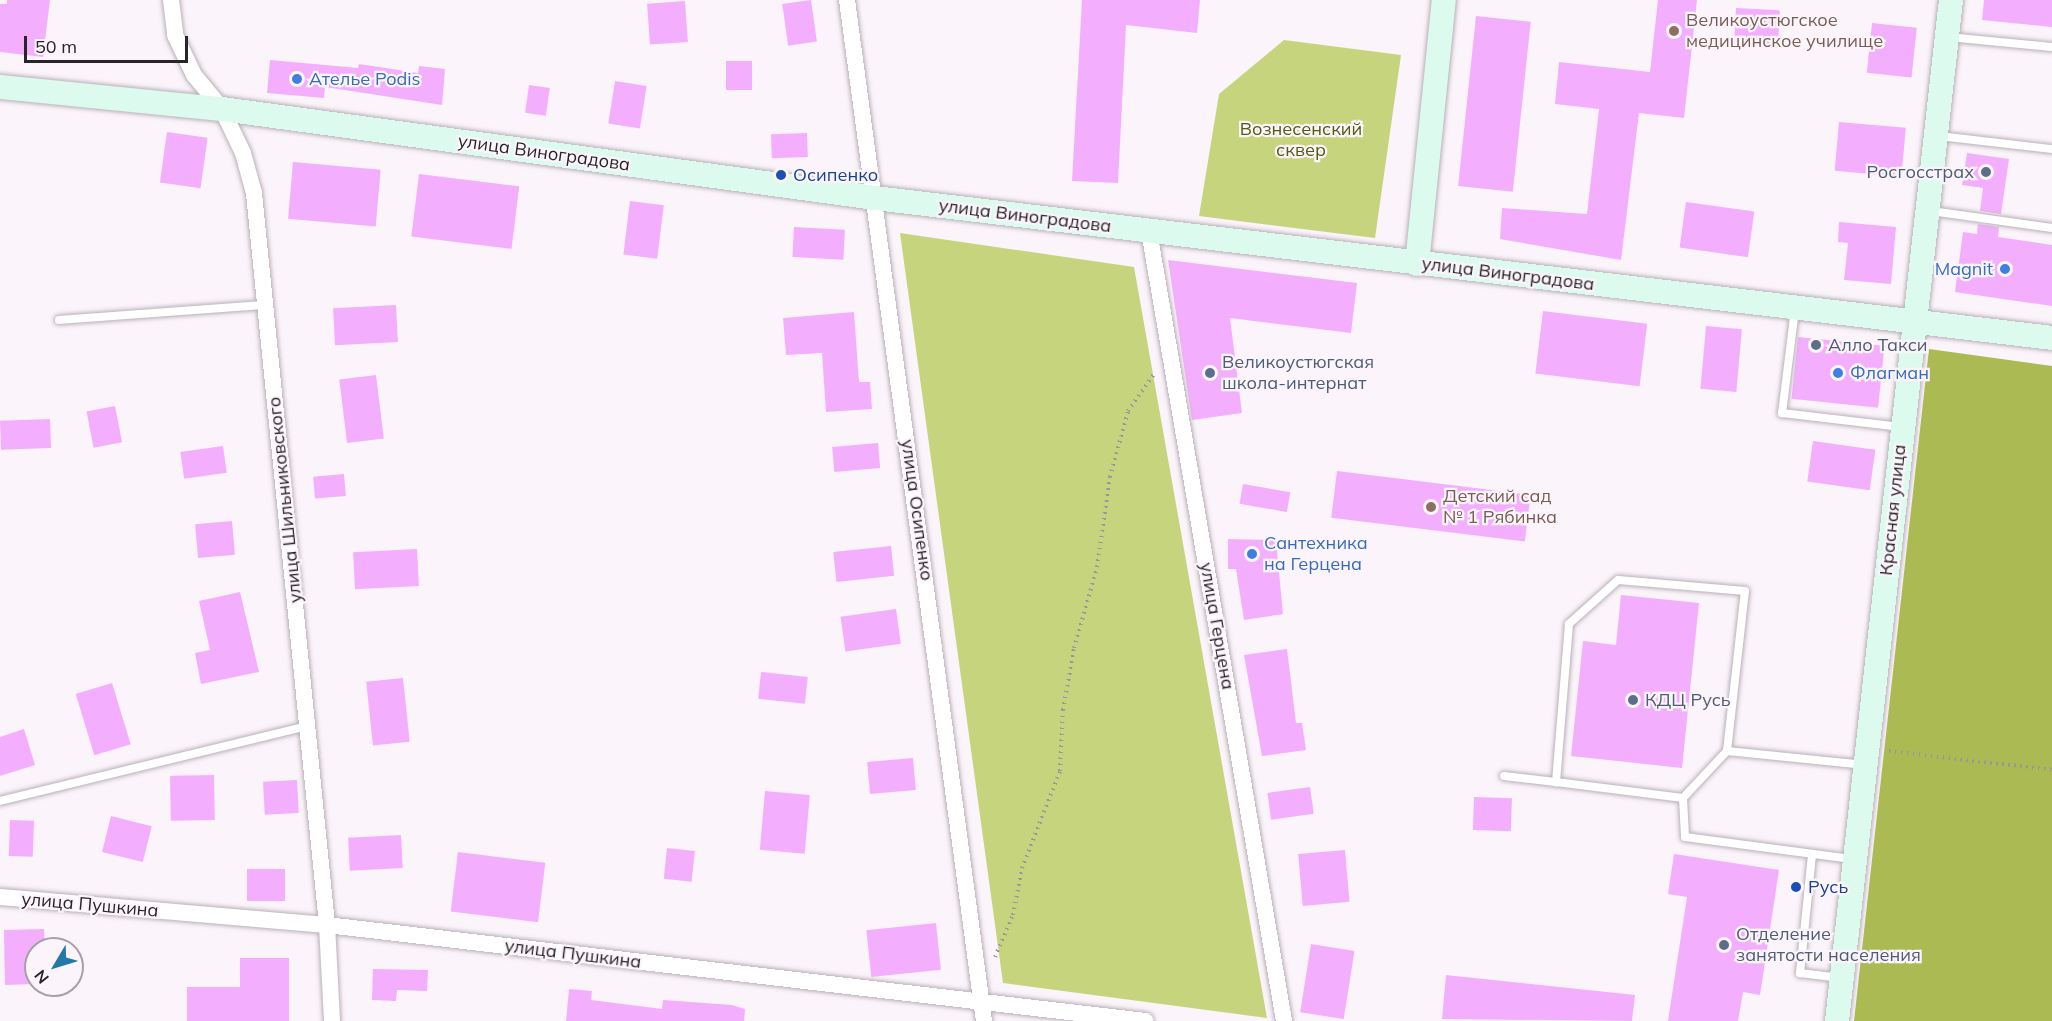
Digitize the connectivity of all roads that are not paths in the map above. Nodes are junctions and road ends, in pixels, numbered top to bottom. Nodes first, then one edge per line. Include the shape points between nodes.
1 (171, 0) edge
2 (847, 0) edge
3 (1444, 0) edge
4 (1951, 0) edge
5 (1948, 37) junction
6 (2052, 47) edge
7 (0, 87) edge
8 (222, 109) junction
9 (1935, 136) junction
10 (2052, 149) edge
11 (875, 198) junction
12 (1929, 211) junction
13 (2052, 228) edge
14 (1149, 231) junction
15 (1418, 264) junction
16 (265, 305) junction
17 (1795, 307) junction
18 (59, 320) dead end
19 (1914, 321) junction
20 (2052, 338) edge
21 (1902, 427) junction
22 (307, 726) junction
23 (1727, 751) junction
24 (1866, 757) junction
25 (1504, 776) dead end
26 (1556, 782) junction
27 (1683, 798) junction
28 (0, 801) edge
29 (1812, 855) junction
30 (1855, 860) junction
31 (0, 897) edge
32 (327, 925) junction
33 (1842, 978) junction
34 (982, 1001) junction
35 (332, 1021) edge
36 (984, 1021) edge
37 (1145, 1021) edge
38 (1284, 1021) edge
39 (1838, 1021) edge

1 - 8 street, улица Шильниковского via 175,35 194,75
2 - 11 street, улица Осипенко
3 - 15 street
4 - 5 street, Красная улица
5 - 6 lane
5 - 9 street, Красная улица
7 - 8 street, улица Виноградова
8 - 11 street, улица Виноградова
8 - 16 street, улица Шильниковского via 243,153 254,193
9 - 10 lane
9 - 12 street, Красная улица
11 - 14 street, улица Виноградова
11 - 34 street, улица Осипенко
12 - 13 lane
12 - 19 street, Красная улица
14 - 15 street, улица Виноградова
14 - 38 street, улица Герцена
15 - 17 street, улица Виноградова
16 - 18 lane
16 - 22 street, улица Шильниковского
17 - 19 street, улица Виноградова
17 - 21 lane via 1782,413
19 - 20 street, улица Виноградова
19 - 21 street, Красная улица
21 - 24 street, Красная улица
22 - 28 lane
22 - 32 street, улица Шильниковского
23 - 24 lane
23 - 26 lane via 1744,591 1618,580 1569,624
23 - 27 lane
24 - 30 street, Красная улица
25 - 26 lane
26 - 27 lane
27 - 29 lane via 1685,837
29 - 30 lane
29 - 33 lane via 1800,973
30 - 33 street, Красная улица
31 - 32 street, улица Пушкина
32 - 34 street, улица Пушкина
32 - 35 street, улица Шильниковского
33 - 39 street, Красная улица
34 - 36 street, улица Осипенко
34 - 37 street, улица Пушкина

